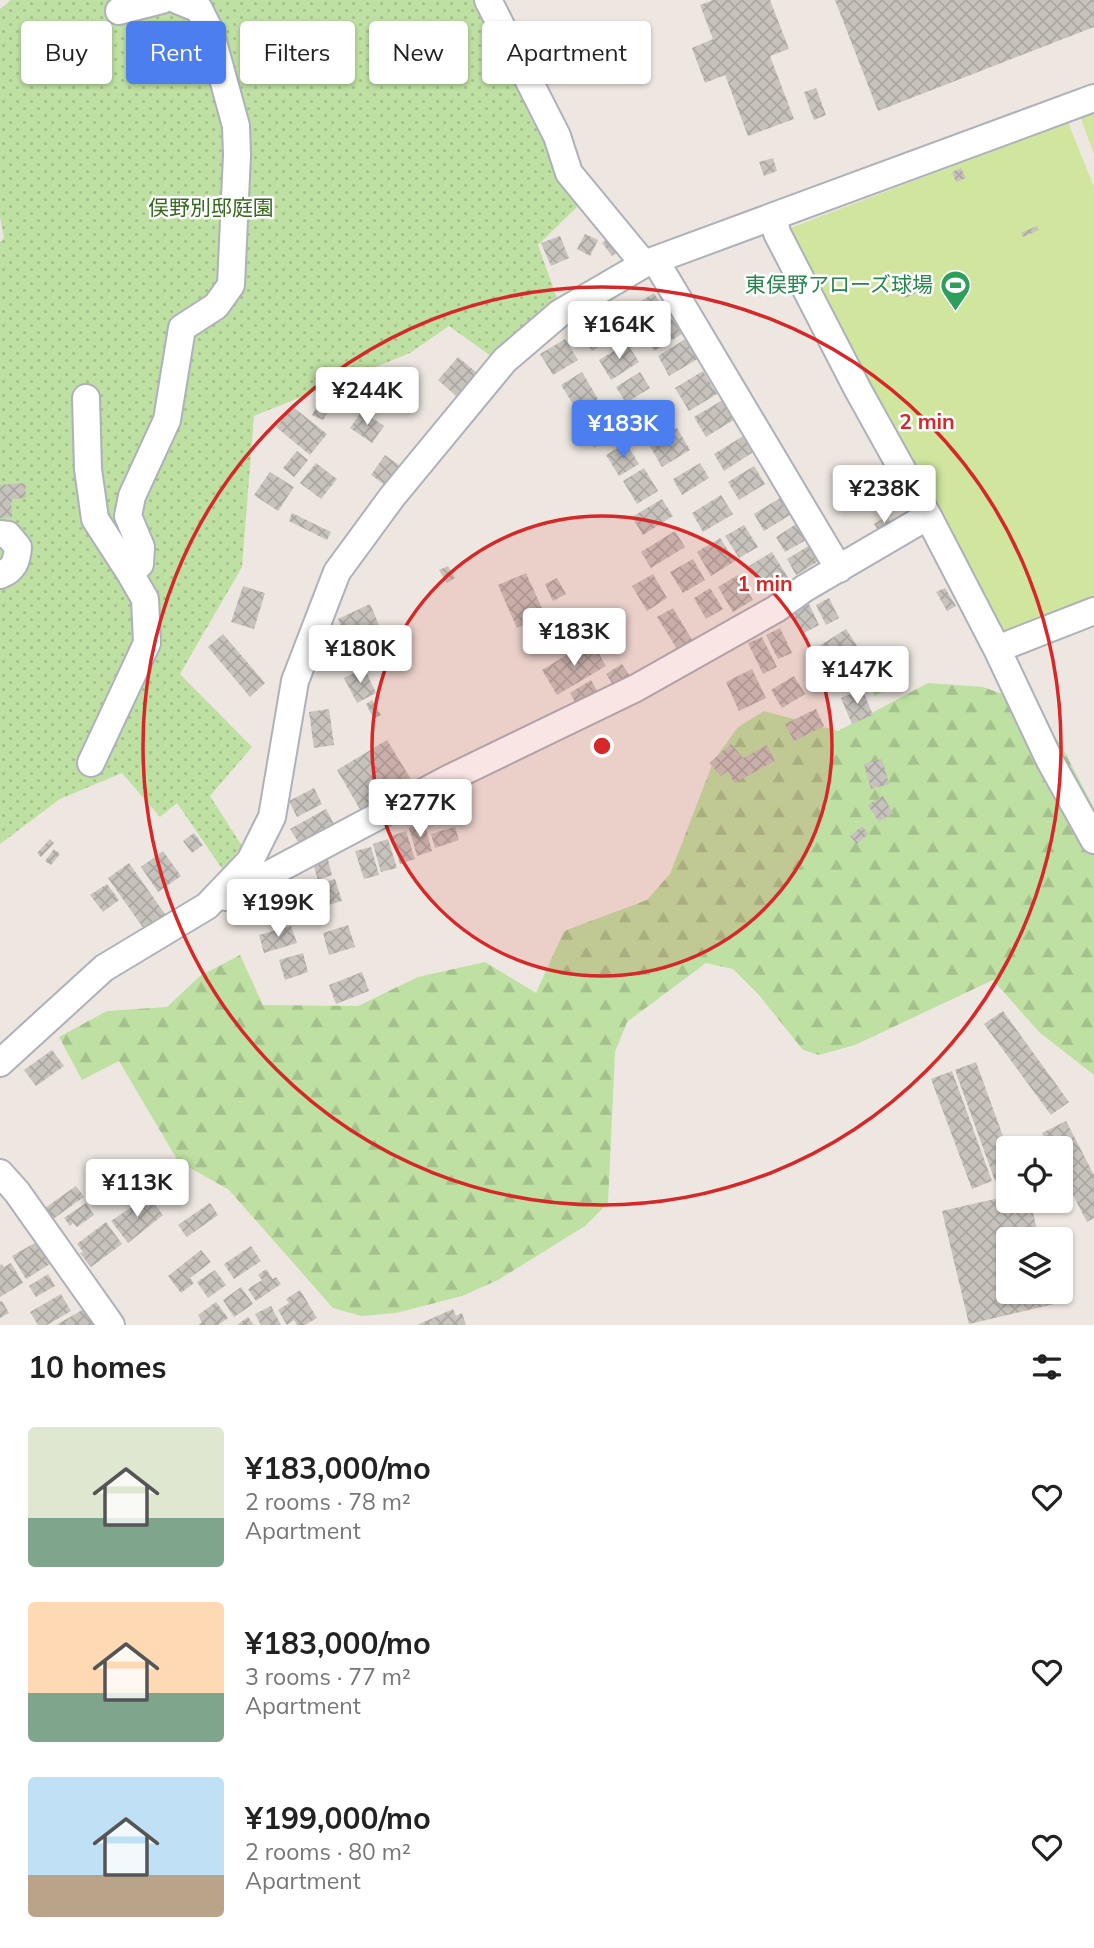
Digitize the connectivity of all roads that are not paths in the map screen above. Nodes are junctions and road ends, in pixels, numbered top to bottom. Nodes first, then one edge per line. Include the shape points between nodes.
1 (162, 0) edge
2 (177, 0) edge
3 (488, 0) edge
4 (119, 11) dead end
5 (1094, 98) edge
6 (774, 218) junction
7 (649, 262) junction
8 (86, 398) dead end
9 (928, 516) junction
10 (0, 534) edge
11 (839, 569) junction
12 (130, 573) junction
13 (0, 575) edge
14 (1094, 611) edge
15 (997, 649) junction
16 (91, 763) dead end
17 (1094, 840) edge
18 (207, 906) junction
19 (0, 1063) edge
20 (0, 1173) edge
21 (111, 1325) edge

1 - 4 street
2 - 12 street via 199,9 210,31 236,126 231,285 216,306 182,328 167,420 132,496 128,516 141,547 140,564
3 - 7 street via 557,136 569,173
5 - 6 street
6 - 7 street
6 - 9 street via 777,233 858,390
7 - 11 street
7 - 18 street via 560,313 505,360 337,572 295,681 272,817 250,861
8 - 12 street via 95,519
9 - 11 street
9 - 15 street
10 - 13 street via 8,535 18,547 18,560
11 - 18 street via 636,688 448,779
12 - 16 street via 145,599 147,643
14 - 15 street
15 - 17 street
18 - 19 street via 104,968
20 - 21 street

